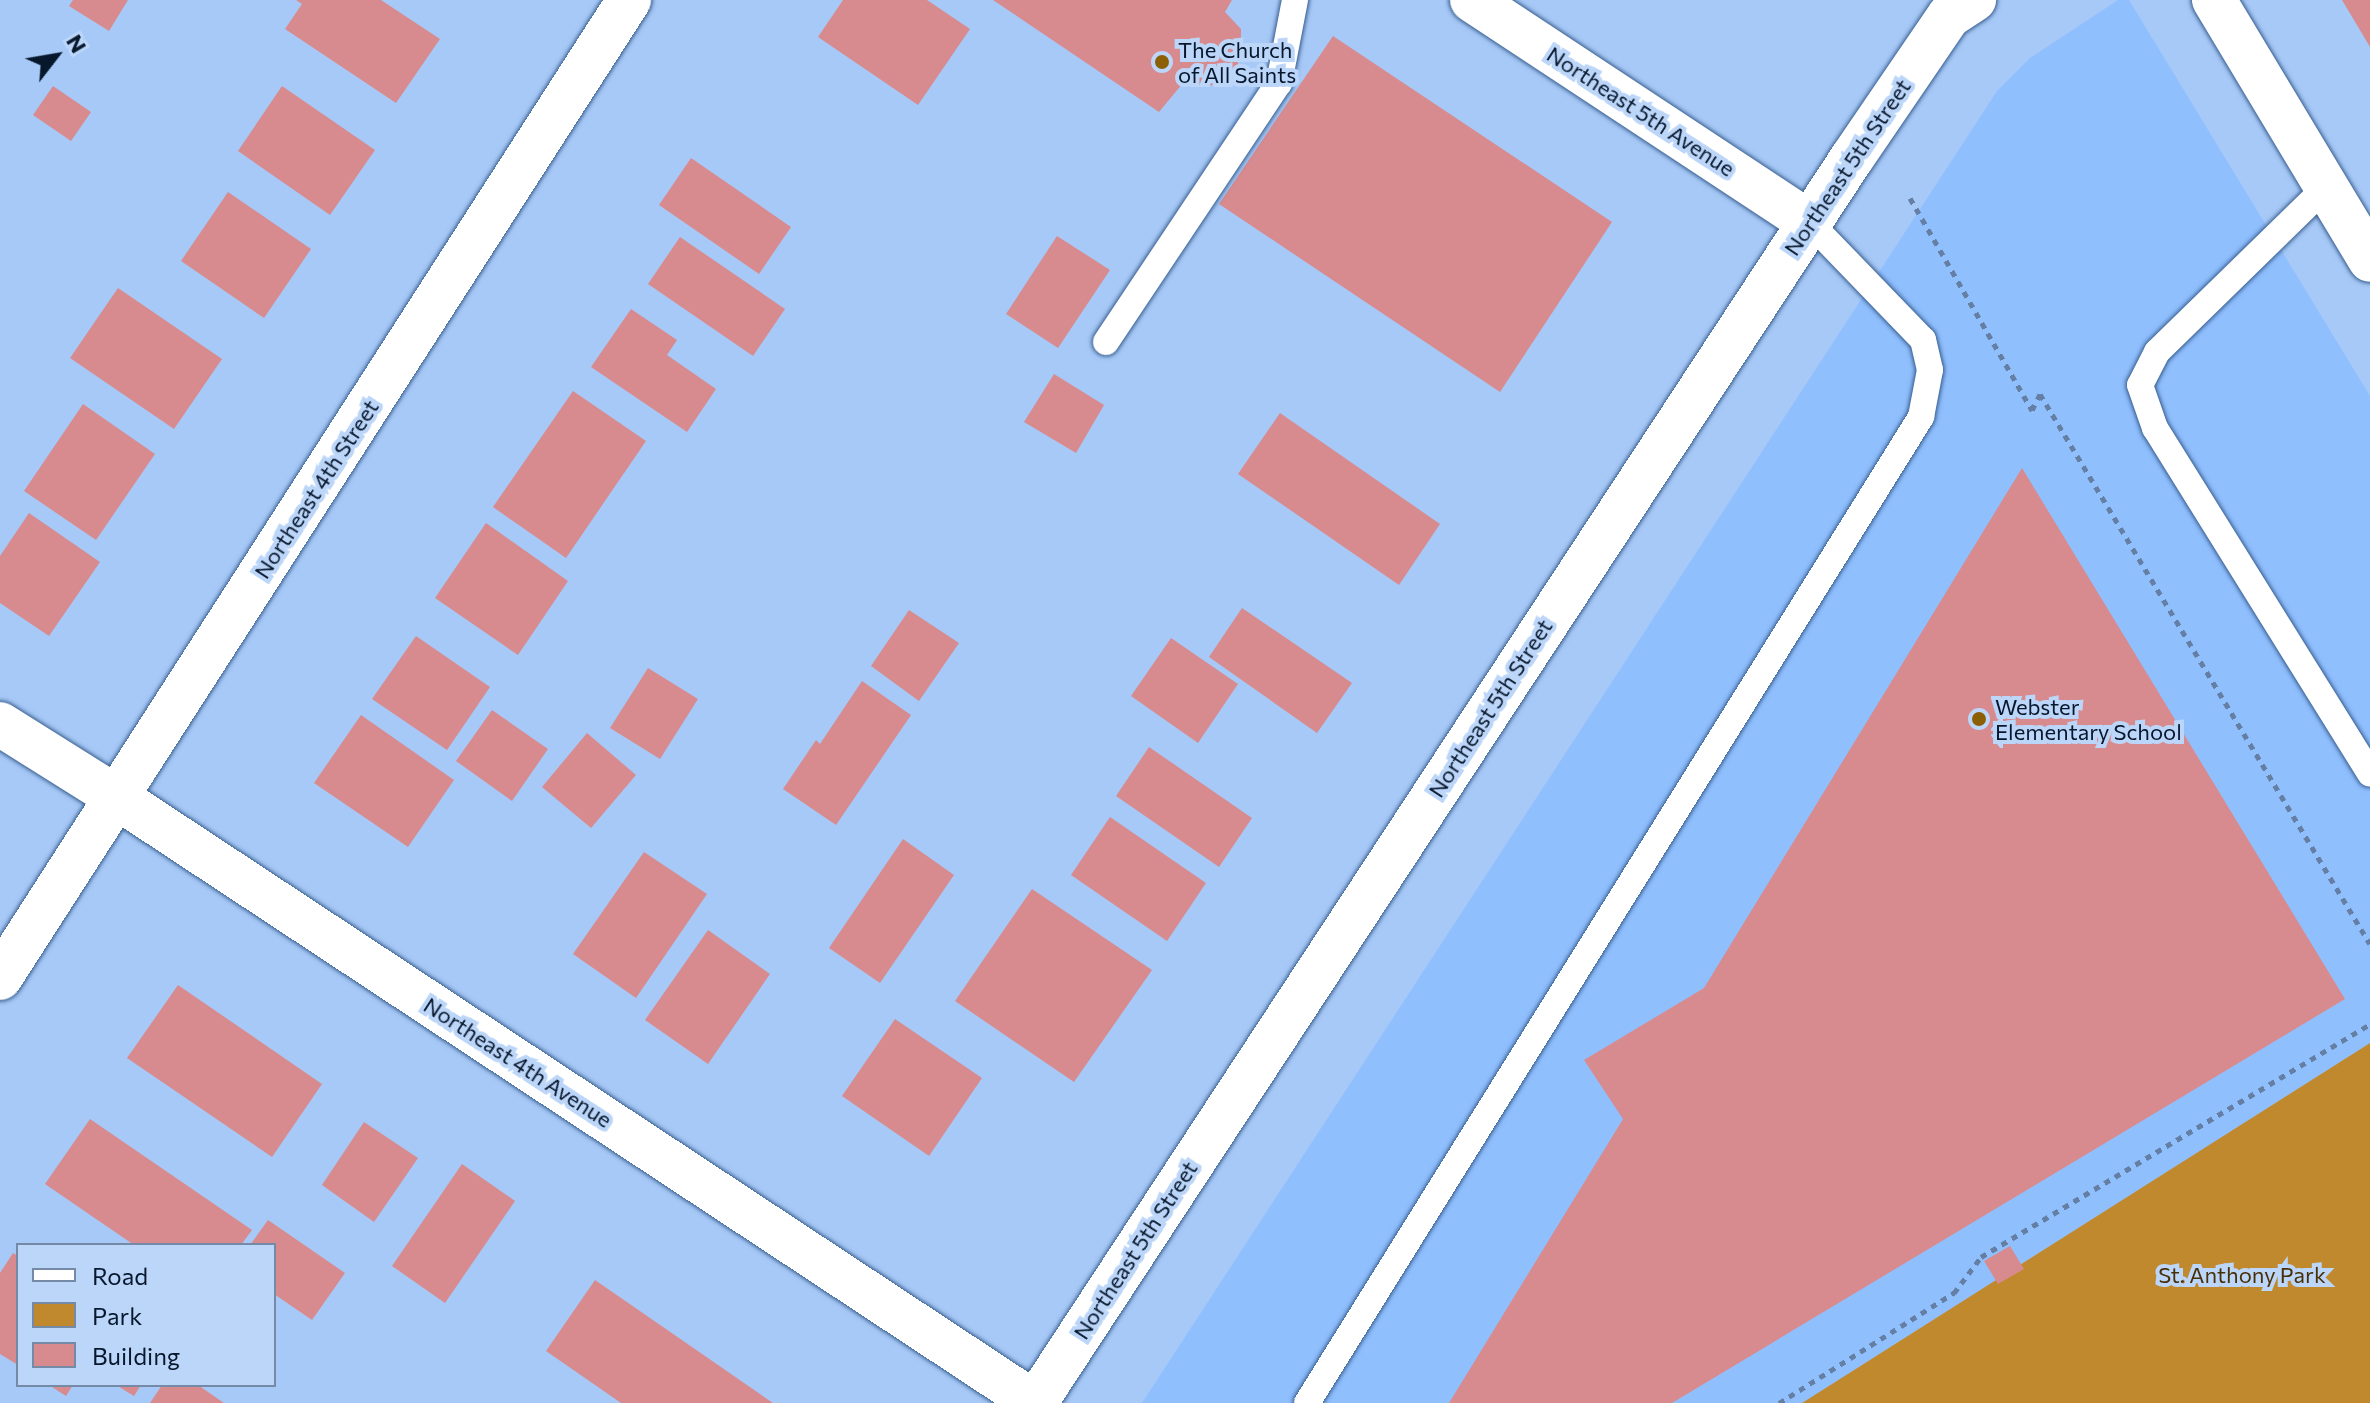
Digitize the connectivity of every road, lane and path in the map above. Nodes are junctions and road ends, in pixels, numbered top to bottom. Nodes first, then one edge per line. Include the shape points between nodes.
1 (629, 0) edge
2 (1295, 0) edge
3 (1472, 0) edge
4 (2214, 0) edge
5 (1962, 8) edge
6 (2326, 187) junction
7 (1910, 198) dead end
8 (1809, 222) junction
9 (2370, 260) edge
10 (1106, 342) dead end
11 (0, 724) edge
12 (2370, 773) edge
13 (118, 798) junction
14 (2370, 944) edge
15 (0, 978) edge
16 (2370, 1024) edge
17 (1035, 1403) edge
18 (1307, 1403) edge
19 (1779, 1403) edge

1 - 13 street, Northeast 4th Street
2 - 10 lane via 1279,83
3 - 8 street, Northeast 5th Avenue
4 - 6 street
5 - 8 street, Northeast 5th Street
6 - 9 street
6 - 12 lane via 2157,352 2140,385 2155,428
7 - 14 path via 2032,410 2040,394
8 - 17 street, Northeast 5th Street
8 - 18 lane via 1923,340 1930,370 1921,417
11 - 13 street, Northeast 4th Avenue
13 - 15 street, Northeast 4th Street
13 - 17 street, Northeast 4th Avenue
16 - 19 path via 1981,1257 1954,1293

